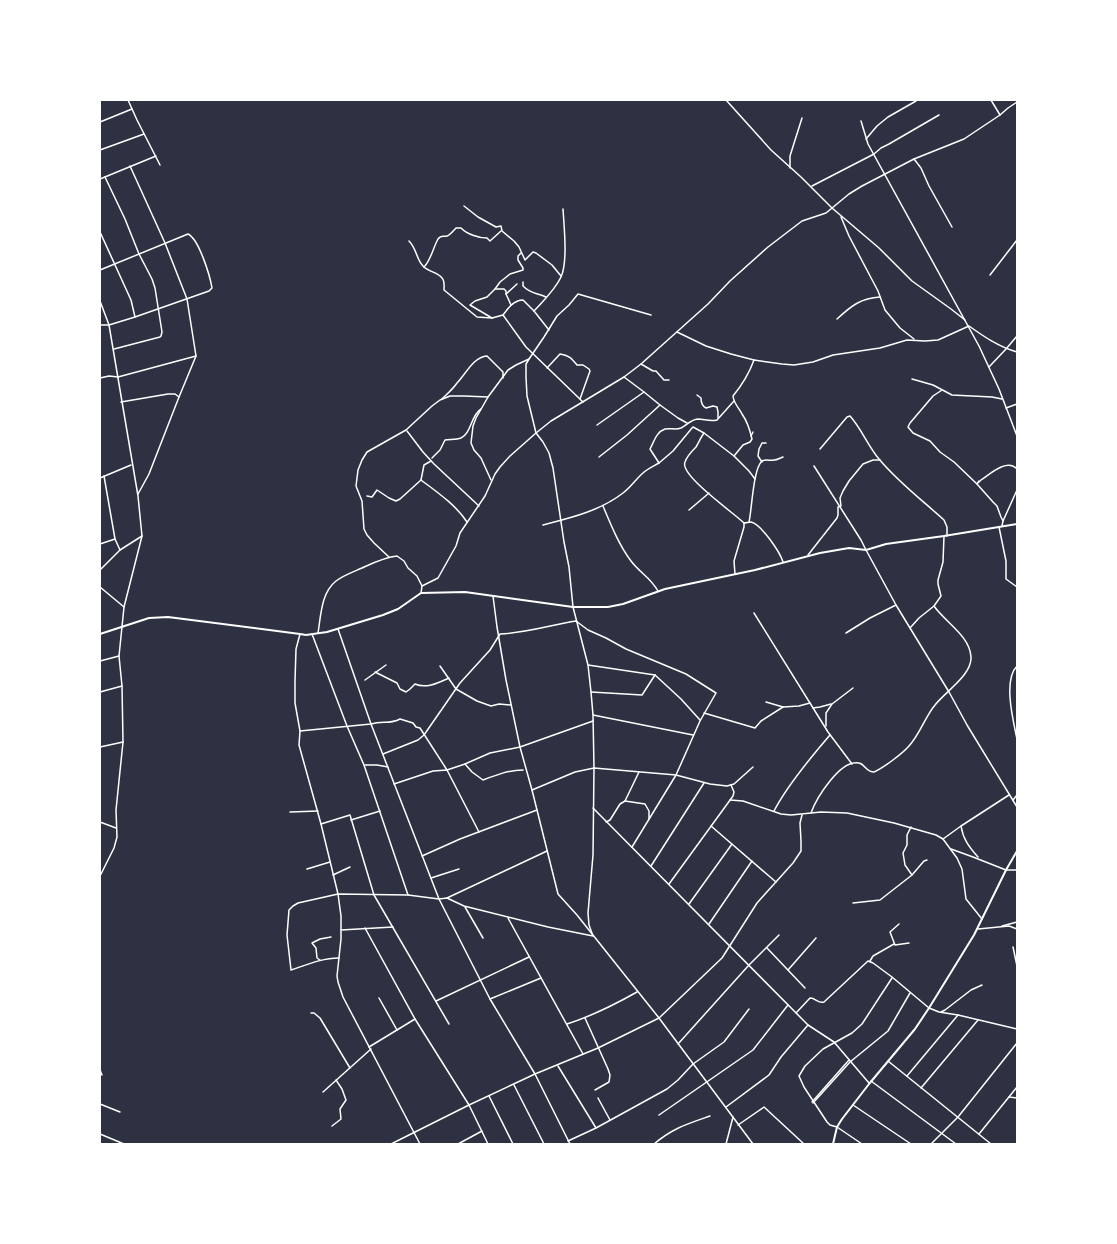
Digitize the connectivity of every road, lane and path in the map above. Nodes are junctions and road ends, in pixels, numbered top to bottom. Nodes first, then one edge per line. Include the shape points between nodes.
1 (128, 100) edge
2 (726, 100) edge
3 (991, 100) edge
4 (916, 101) dead end
5 (1017, 102) edge
6 (132, 109) junction
7 (939, 115) dead end
8 (1000, 115) junction
9 (802, 118) dead end
10 (861, 121) dead end
11 (100, 122) edge
12 (144, 134) junction
13 (866, 139) junction
14 (100, 150) edge
15 (874, 154) junction
16 (156, 156) junction
17 (914, 159) junction
18 (160, 165) dead end
19 (130, 166) junction
20 (790, 168) junction
21 (885, 174) junction
22 (105, 177) junction
23 (100, 179) edge
24 (811, 187) junction
25 (464, 206) dead end
26 (832, 208) junction
27 (563, 209) dead end
28 (840, 215) junction
29 (952, 226) dead end
30 (502, 231) junction
31 (100, 232) edge
32 (1017, 240) edge
33 (409, 241) dead end
34 (165, 243) junction
35 (521, 253) junction
36 (139, 254) junction
37 (114, 264) junction
38 (424, 268) junction
39 (100, 270) edge
40 (990, 275) dead end
41 (561, 276) junction
42 (523, 282) dead end
43 (517, 284) dead end
44 (495, 289) junction
45 (506, 294) junction
46 (546, 297) junction
47 (880, 297) junction
48 (187, 299) junction
49 (100, 301) edge
50 (470, 305) junction
51 (511, 305) junction
52 (463, 306) junction
53 (159, 309) junction
54 (534, 311) junction
55 (503, 315) junction
56 (651, 315) dead end
57 (135, 317) junction
58 (492, 318) junction
59 (837, 319) dead end
60 (967, 322) junction
61 (109, 324) junction
62 (100, 325) edge
63 (969, 326) junction
64 (549, 330) junction
65 (676, 332) junction
66 (1017, 336) edge
67 (916, 340) junction
68 (114, 349) junction
69 (1006, 349) junction
70 (1017, 352) edge
71 (533, 354) junction
72 (196, 356) junction
73 (529, 358) junction
74 (754, 360) junction
75 (641, 364) junction
76 (989, 367) junction
77 (547, 368) junction
78 (118, 377) junction
79 (624, 377) junction
80 (100, 378) edge
81 (503, 378) junction
82 (912, 379) dead end
83 (669, 380) dead end
84 (942, 390) junction
85 (644, 392) junction
86 (697, 395) dead end
87 (179, 397) junction
88 (488, 397) junction
89 (580, 399) junction
90 (440, 400) junction
91 (1002, 400) junction
92 (734, 401) junction
93 (121, 402) junction
94 (583, 402) junction
95 (1017, 404) edge
96 (660, 405) junction
97 (482, 408) junction
98 (1006, 408) junction
99 (718, 418) junction
100 (687, 423) junction
101 (597, 425) dead end
102 (406, 430) junction
103 (754, 432) dead end
104 (536, 433) junction
105 (704, 433) junction
106 (751, 436) junction
107 (1017, 436) edge
108 (766, 443) dead end
109 (820, 449) dead end
110 (734, 456) junction
111 (599, 457) dead end
112 (783, 457) dead end
113 (432, 458) dead end
114 (880, 460) junction
115 (431, 461) junction
116 (762, 462) junction
117 (659, 463) junction
118 (132, 465) junction
119 (814, 466) dead end
120 (1017, 469) edge
121 (104, 476) junction
122 (100, 478) edge
123 (755, 479) junction
124 (421, 480) junction
125 (491, 481) junction
126 (977, 484) junction
127 (1017, 490) edge
128 (709, 493) junction
129 (138, 496) junction
130 (367, 496) dead end
131 (479, 506) junction
132 (603, 506) junction
133 (841, 506) junction
134 (689, 510) dead end
135 (562, 521) junction
136 (1002, 521) junction
137 (467, 522) junction
138 (749, 522) junction
139 (744, 523) junction
140 (1017, 524) edge
141 (542, 525) dead end
142 (1002, 526) junction
143 (999, 527) junction
144 (142, 536) junction
145 (946, 536) junction
146 (115, 539) junction
147 (100, 544) edge
148 (120, 550) junction
149 (866, 550) junction
150 (808, 555) junction
151 (389, 557) junction
152 (783, 562) junction
153 (100, 570) edge
154 (735, 574) junction
155 (422, 586) junction
156 (100, 587) edge
157 (1017, 588) edge
158 (658, 591) junction
159 (421, 593) junction
160 (493, 595) junction
161 (896, 605) junction
162 (934, 606) junction
163 (573, 607) junction
164 (124, 608) junction
165 (754, 612) dead end
166 (576, 621) junction
167 (122, 627) junction
168 (910, 628) junction
169 (338, 629) junction
170 (318, 633) junction
171 (846, 633) dead end
172 (100, 634) edge
173 (300, 634) junction
174 (312, 634) junction
175 (498, 636) junction
176 (119, 656) junction
177 (100, 661) edge
178 (386, 665) dead end
179 (588, 665) junction
180 (440, 666) dead end
181 (1017, 666) edge
182 (374, 672) junction
183 (655, 675) junction
184 (448, 678) junction
185 (366, 680) dead end
186 (122, 686) junction
187 (853, 688) dead end
188 (456, 689) junction
189 (100, 692) edge
190 (591, 692) junction
191 (948, 692) junction
192 (766, 702) dead end
193 (810, 703) junction
194 (834, 703) junction
195 (511, 705) junction
196 (783, 707) junction
197 (813, 708) junction
198 (704, 713) junction
199 (593, 715) junction
200 (700, 720) junction
201 (593, 721) junction
202 (371, 724) junction
203 (347, 726) junction
204 (826, 728) junction
205 (300, 730) junction
206 (425, 734) junction
207 (694, 735) junction
208 (830, 735) junction
209 (1017, 738) edge
210 (123, 742) junction
211 (520, 747) junction
212 (100, 748) edge
213 (383, 754) junction
214 (465, 764) junction
215 (852, 764) junction
216 (364, 765) junction
217 (388, 767) junction
218 (753, 767) dead end
219 (594, 768) junction
220 (447, 770) junction
221 (524, 770) dead end
222 (639, 772) junction
223 (676, 775) junction
224 (704, 782) junction
225 (394, 784) junction
226 (730, 785) junction
227 (532, 790) junction
228 (1010, 795) junction
229 (1017, 796) edge
230 (730, 800) junction
231 (1013, 800) junction
232 (625, 801) junction
233 (1017, 807) edge
234 (593, 808) junction
235 (537, 810) junction
236 (318, 811) junction
237 (380, 811) junction
238 (774, 811) junction
239 (290, 812) dead end
240 (811, 813) junction
241 (802, 815) junction
242 (649, 819) junction
243 (351, 820) junction
244 (100, 822) edge
245 (606, 822) junction
246 (321, 824) junction
247 (712, 826) junction
248 (961, 826) junction
249 (912, 827) junction
250 (116, 828) junction
251 (479, 832) junction
252 (943, 839) junction
253 (732, 844) junction
254 (632, 847) junction
255 (950, 849) junction
256 (547, 851) junction
257 (1017, 851) edge
258 (422, 856) junction
259 (979, 859) junction
260 (927, 860) dead end
261 (752, 861) junction
262 (330, 862) junction
263 (350, 866) dead end
264 (651, 866) junction
265 (307, 868) dead end
266 (459, 869) dead end
267 (1006, 870) junction
268 (1017, 870) edge
269 (333, 875) junction
270 (912, 875) junction
271 (100, 876) edge
272 (430, 878) junction
273 (776, 882) junction
274 (669, 884) junction
275 (338, 894) junction
276 (374, 895) junction
277 (408, 895) junction
278 (447, 898) junction
279 (439, 899) junction
280 (853, 903) dead end
281 (689, 904) junction
282 (464, 906) junction
283 (508, 918) junction
284 (982, 919) junction
285 (1017, 922) edge
286 (708, 924) junction
287 (899, 924) dead end
288 (393, 926) junction
289 (365, 928) junction
290 (997, 928) junction
291 (978, 929) junction
292 (1017, 929) edge
293 (341, 930) junction
294 (779, 935) dead end
295 (330, 936) dead end
296 (593, 936) junction
297 (483, 938) dead end
298 (816, 938) dead end
299 (894, 943) junction
300 (909, 943) dead end
301 (730, 945) junction
302 (1013, 947) dead end
303 (767, 948) junction
304 (529, 957) junction
305 (339, 958) junction
306 (320, 960) junction
307 (870, 961) junction
308 (749, 965) junction
309 (1017, 966) edge
310 (788, 970) junction
311 (541, 978) junction
312 (892, 978) junction
313 (480, 980) junction
314 (982, 985) dead end
315 (805, 988) dead end
316 (637, 992) junction
317 (910, 994) junction
318 (379, 998) dead end
319 (490, 999) junction
320 (436, 1001) junction
321 (788, 1005) junction
322 (929, 1008) junction
323 (749, 1009) dead end
324 (796, 1012) junction
325 (939, 1012) junction
326 (312, 1013) dead end
327 (958, 1015) junction
328 (585, 1018) junction
329 (659, 1018) junction
330 (415, 1019) junction
331 (978, 1020) junction
332 (449, 1024) dead end
333 (566, 1024) junction
334 (808, 1025) junction
335 (1017, 1029) edge
336 (397, 1030) junction
337 (834, 1042) junction
338 (1017, 1043) edge
339 (678, 1044) junction
340 (370, 1048) junction
341 (598, 1048) junction
342 (583, 1054) junction
343 (850, 1061) junction
344 (888, 1061) junction
345 (693, 1064) junction
346 (558, 1066) junction
347 (350, 1068) junction
348 (100, 1070) edge
349 (100, 1074) edge
350 (535, 1074) junction
351 (907, 1076) junction
352 (336, 1080) junction
353 (706, 1082) junction
354 (870, 1082) junction
355 (514, 1085) junction
356 (1017, 1087) edge
357 (921, 1088) junction
358 (596, 1090) dead end
359 (323, 1092) dead end
360 (489, 1096) junction
361 (1009, 1097) junction
362 (598, 1098) dead end
363 (1017, 1098) edge
364 (813, 1103) junction
365 (100, 1104) edge
366 (853, 1104) junction
367 (469, 1105) junction
368 (726, 1108) junction
369 (120, 1112) dead end
370 (659, 1115) dead end
371 (710, 1116) dead end
372 (733, 1117) junction
373 (958, 1117) junction
374 (610, 1120) junction
375 (738, 1125) junction
376 (332, 1126) dead end
377 (838, 1127) junction
378 (596, 1128) junction
379 (482, 1131) junction
380 (414, 1133) junction
381 (942, 1133) junction
382 (100, 1134) edge
383 (979, 1134) junction
384 (568, 1141) junction
385 (124, 1144) edge
386 (391, 1144) edge
387 (420, 1144) edge
388 (458, 1144) edge
389 (488, 1144) edge
390 (513, 1144) edge
391 (544, 1144) edge
392 (570, 1144) edge
393 (654, 1144) edge
394 (726, 1144) edge
395 (753, 1144) edge
396 (804, 1144) edge
397 (833, 1144) edge
398 (862, 1144) edge
399 (911, 1144) edge
400 (931, 1144) edge
401 (956, 1144) edge
402 (991, 1144) edge

1 - 6 street
2 - 20 street via 767,147
3 - 8 street
4 - 13 street via 888,117
5 - 8 street
6 - 11 street
6 - 12 street
7 - 15 street
8 - 17 street via 964,139
9 - 20 street via 790,156
10 - 13 street
12 - 14 street
12 - 16 street
13 - 15 street
15 - 21 street
15 - 24 street
16 - 18 street
16 - 19 street
17 - 21 street
17 - 29 street
19 - 22 street
19 - 34 street
20 - 24 street
21 - 26 street via 849,194
21 - 60 street
22 - 23 street
22 - 36 street
24 - 26 street
25 - 30 street via 483,220 501,226
26 - 28 street
26 - 65 street via 821,215 802,221 768,247
27 - 41 street via 565,236
28 - 47 street
28 - 60 street via 879,248 912,281
30 - 35 street via 514,241
30 - 38 street via 490,241 456,228 449,236 438,238
31 - 37 street
32 - 40 street
33 - 38 street
34 - 36 street
34 - 48 street
34 - 48 street via 188,234 196,240 212,288
35 - 41 street via 525,260 533,252 540,255
35 - 44 street via 518,260 523,270 510,274
36 - 37 street
36 - 53 street via 156,288
37 - 39 street
37 - 57 street
38 - 52 street via 442,277 444,290
41 - 46 street
42 - 46 street via 523,286 533,294
43 - 45 street
44 - 45 street via 504,289
44 - 50 street via 487,297
45 - 51 street
46 - 54 street
47 - 59 street via 851,306
47 - 67 street via 882,305 892,319
48 - 53 street
48 - 72 street
49 - 61 street
50 - 52 street
50 - 58 street
51 - 54 street via 523,300
51 - 55 street
52 - 58 street via 477,317
53 - 57 street
53 - 68 street via 161,336
54 - 64 street
55 - 58 street
55 - 71 street
56 - 64 street via 578,294 557,316
57 - 61 street
60 - 63 street
61 - 62 street
61 - 68 street
63 - 67 street via 938,340
63 - 69 street
63 - 76 street
64 - 71 street
65 - 74 street via 706,346
65 - 75 street
66 - 69 street
67 - 74 street via 903,340 880,348 833,355 794,365
68 - 78 street
69 - 70 street
69 - 76 street
71 - 73 street
71 - 77 street
72 - 78 street
72 - 87 street
73 - 81 street via 508,370
73 - 104 street via 526,364 526,389
74 - 92 street via 746,378 733,396
75 - 79 street
75 - 83 street via 656,371 664,380
76 - 91 street
77 - 89 street
77 - 89 street via 560,354 569,356 577,365 589,369
78 - 80 street
78 - 93 street
79 - 85 street
79 - 94 street
81 - 88 street
81 - 90 street via 503,372 487,356 481,356
82 - 84 street
84 - 91 street via 952,395
84 - 126 street via 933,396 908,427 913,433 930,441
85 - 96 street
85 - 101 street
86 - 99 street via 704,407 717,407
87 - 93 street via 168,394
87 - 129 street
88 - 90 street via 450,396
88 - 97 street
89 - 94 street
90 - 102 street
91 - 98 street
92 - 99 street
92 - 106 street via 747,422
93 - 118 street
94 - 104 street
95 - 98 street
96 - 100 street
96 - 111 street
97 - 113 street via 477,411 464,435 445,440
97 - 125 street via 473,426 471,443
98 - 107 street
99 - 100 street via 714,421 698,419
100 - 117 street via 682,428 665,430 655,437 650,449
102 - 115 street
102 - 151 street via 367,452 358,470 356,486 362,501 364,529
103 - 106 street
104 - 125 street via 500,467
104 - 135 street via 550,454
105 - 110 street
105 - 117 street via 693,427
105 - 128 street via 684,462 684,466 698,485
106 - 110 street via 751,440
108 - 116 street via 762,443 759,449 758,456
109 - 114 street via 847,416 850,416
110 - 123 street
112 - 116 street
114 - 133 street via 863,464 843,491 840,498
114 - 145 street via 944,520 947,526
115 - 124 street via 424,465
115 - 131 street
116 - 123 street
117 - 132 street via 643,472 624,493
118 - 121 street
118 - 129 street
119 - 133 street
120 - 126 street via 1010,465 1001,467
121 - 122 street
121 - 146 street
123 - 138 street
124 - 130 street via 396,501 377,490 372,497
124 - 137 street
125 - 131 street
126 - 136 street via 997,506
127 - 136 street
128 - 134 street
128 - 139 street
129 - 144 street
131 - 137 street
132 - 135 street
132 - 158 street via 628,556
133 - 149 street
133 - 150 street via 838,507 837,518
135 - 141 street
135 - 163 street
136 - 142 street
137 - 155 street via 438,578
138 - 139 street
138 - 152 street via 762,530
139 - 154 street via 734,561
140 - 142 main road
142 - 143 main road
143 - 145 main road
143 - 157 street via 1006,561 1006,579
144 - 148 street
144 - 164 street
145 - 149 main road via 886,544
145 - 162 street via 938,580 941,596
146 - 147 street
146 - 148 street
148 - 153 street
149 - 150 main road via 849,548
149 - 161 street
150 - 152 main road
151 - 155 street via 400,557 417,576
151 - 170 street via 345,575 329,587 324,598
152 - 154 main road
154 - 158 main road
155 - 159 street
156 - 164 street
158 - 163 main road via 615,606
159 - 160 main road via 457,591
159 - 169 main road via 398,609
160 - 163 main road
160 - 175 street
161 - 168 street
161 - 171 street
162 - 168 street
162 - 191 street via 966,642 971,657 968,670
163 - 166 street
164 - 167 street
165 - 193 street
166 - 175 street
166 - 179 street
166 - 198 street via 626,649 686,674 716,693
167 - 172 main road
167 - 173 main road via 149,618 168,616
167 - 176 street
168 - 191 street
169 - 170 main road
169 - 202 street
170 - 174 main road
173 - 174 main road
173 - 205 street via 296,649 295,703
174 - 203 street
175 - 188 street via 490,650
175 - 195 street
176 - 177 street
176 - 186 street
178 - 182 street
179 - 183 street
179 - 190 street
180 - 184 street
181 - 209 street via 1012,674 1010,699
182 - 184 street via 397,684 406,692 415,684 434,685
182 - 185 street
183 - 190 street via 642,694
183 - 200 street
184 - 188 street
186 - 189 street
186 - 210 street
187 - 194 street
188 - 195 street via 486,705
188 - 206 street
190 - 199 street
191 - 215 street via 935,705 904,751 874,772 859,763
191 - 228 street
192 - 196 street
193 - 196 street
193 - 197 street
194 - 197 street
194 - 204 street via 826,713
195 - 211 street
196 - 198 street via 755,728
197 - 204 street
198 - 200 street
199 - 201 street
199 - 207 street
200 - 207 street
201 - 211 street
201 - 219 street
202 - 203 street
202 - 206 street via 382,721 393,723 400,719 413,723
202 - 213 street
203 - 205 street
203 - 216 street
204 - 208 street
205 - 236 street via 299,745
206 - 213 street via 418,740
206 - 220 street
207 - 223 street
208 - 215 street
208 - 238 street
210 - 212 street
210 - 250 street
211 - 214 street via 490,753
211 - 227 street
213 - 217 street
214 - 220 street
214 - 221 street via 483,780
215 - 240 street via 828,782
216 - 217 street
216 - 237 street
217 - 225 street
218 - 226 street
219 - 222 street
219 - 227 street via 575,772
219 - 234 street
220 - 225 street via 434,771
220 - 251 street
222 - 223 street
222 - 232 street
223 - 224 street
223 - 242 street
224 - 226 street
224 - 264 street
225 - 258 street
226 - 230 street via 734,792
227 - 235 street
228 - 231 street
228 - 248 street
229 - 231 street
230 - 238 street via 739,800
230 - 247 street
231 - 233 street
232 - 242 street via 645,804 649,811
232 - 245 street
234 - 245 street
234 - 296 street via 593,855 588,913
235 - 251 street
235 - 256 street
236 - 239 street
236 - 246 street
237 - 243 street
237 - 277 street
238 - 241 street
240 - 241 street
240 - 249 street via 847,813
241 - 273 street via 801,851
242 - 254 street
243 - 246 street via 350,815
243 - 276 street
244 - 250 street
245 - 254 street
246 - 262 street
247 - 253 street
247 - 274 street
248 - 252 street
248 - 259 street via 967,843
249 - 252 street
249 - 270 street via 907,835 907,845 903,853 905,865
250 - 271 street via 114,848
251 - 258 street
252 - 255 street
253 - 261 street
253 - 281 street
254 - 264 street
255 - 259 street
255 - 284 street via 961,866 966,899
256 - 278 street
256 - 296 street via 558,894
257 - 267 main road
258 - 272 street
259 - 267 street
260 - 270 street
261 - 273 street
261 - 286 street
262 - 265 street
262 - 269 street
263 - 269 street
264 - 274 street
266 - 272 street
267 - 268 street
267 - 284 main road
269 - 275 street
270 - 280 street via 880,900
272 - 279 street
273 - 301 street via 757,903
274 - 281 street
275 - 276 street
275 - 293 street via 342,916
275 - 306 street via 298,903 289,910 287,935 290,970
276 - 277 street
276 - 288 street
277 - 279 street
278 - 279 street
278 - 282 street
279 - 313 street
281 - 286 street
282 - 283 street
282 - 297 street
283 - 296 street
283 - 304 street
284 - 291 main road
285 - 290 street
286 - 301 street
287 - 299 street via 890,932
288 - 289 street
288 - 320 street
289 - 293 street
289 - 330 street
290 - 291 street
290 - 292 street via 1009,926
291 - 322 main road
293 - 305 street
294 - 303 street
295 - 306 street via 312,943
296 - 316 street
298 - 310 street
299 - 300 street
299 - 307 street via 873,956
301 - 308 street
301 - 329 street via 722,958
302 - 309 street
303 - 308 street
303 - 310 street
304 - 311 street
304 - 313 street
305 - 306 street
305 - 340 street via 337,976 340,990
307 - 312 street
307 - 324 street via 824,1002 820,1003 810,998
308 - 321 street
308 - 339 street
310 - 315 street
311 - 319 street
311 - 333 street
312 - 317 street
312 - 337 street via 862,1024 852,1033
313 - 319 street
313 - 320 street
314 - 325 street via 970,990
316 - 328 street
316 - 329 street
317 - 322 street
317 - 343 street via 888,1031
318 - 336 street
319 - 350 street
320 - 332 street
321 - 324 street
321 - 353 street via 753,1050
322 - 325 street
322 - 344 main road
323 - 345 street via 724,1042
324 - 334 street
325 - 327 street
326 - 347 street via 320,1018
327 - 331 street
327 - 351 street
328 - 333 street
328 - 341 street
329 - 339 street
329 - 341 street
330 - 336 street
330 - 367 street
331 - 335 street
331 - 357 street
333 - 342 street
334 - 337 street
334 - 368 street via 769,1075
336 - 340 street
337 - 343 street
337 - 364 street via 805,1066 799,1076
338 - 373 street
339 - 345 street
340 - 347 street
340 - 380 street
341 - 342 street
341 - 358 street via 610,1080
342 - 346 street
343 - 354 street
343 - 364 street
344 - 351 street
344 - 354 main road
345 - 353 street
345 - 374 street via 667,1089
346 - 350 street
346 - 378 street
347 - 352 street
348 - 349 street via 102,1075
350 - 355 street
350 - 384 street
351 - 357 street
352 - 359 street
352 - 376 street via 346,1100 340,1109 341,1119
353 - 368 street
353 - 370 street
354 - 366 main road
354 - 381 street
355 - 360 street
355 - 391 street
356 - 361 street
357 - 373 street
360 - 367 street
360 - 390 street
361 - 363 street
361 - 383 street
362 - 374 street
364 - 377 street via 830,1125
365 - 369 street
366 - 377 main road
366 - 399 street
367 - 379 street
367 - 380 street
368 - 372 street
371 - 393 street via 675,1128
372 - 375 street
372 - 394 street
373 - 381 street
373 - 383 street
374 - 378 street
375 - 395 street
375 - 396 street via 764,1107
377 - 397 main road
377 - 398 street
378 - 384 street
379 - 388 street
379 - 389 street
380 - 386 street
380 - 387 street
381 - 400 street
381 - 401 street
382 - 385 street
383 - 402 street
384 - 392 street

